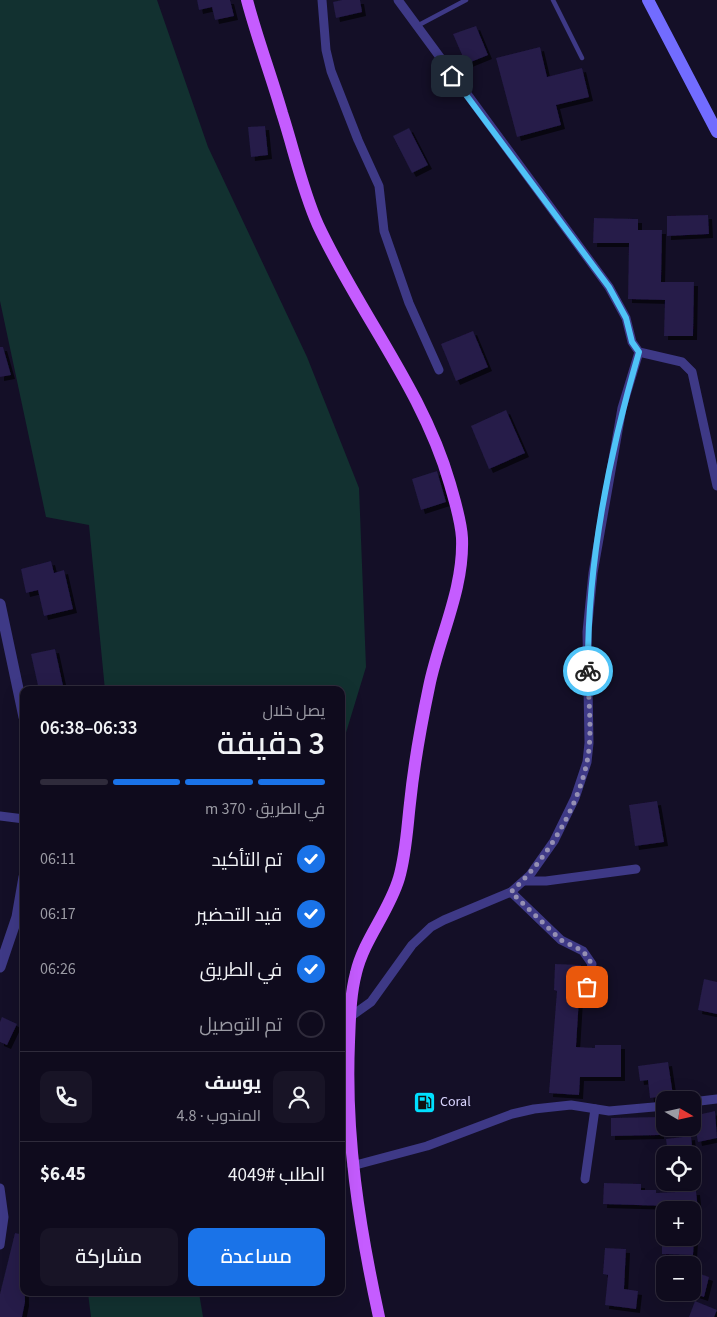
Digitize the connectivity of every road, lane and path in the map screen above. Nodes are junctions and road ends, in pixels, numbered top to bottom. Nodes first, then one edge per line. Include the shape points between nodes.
1 (247, 0) edge
2 (322, 0) edge
3 (398, 0) edge
4 (466, 0) edge
5 (553, 0) edge
6 (648, 0) edge
7 (416, 27) junction
8 (582, 58) dead end
9 (717, 132) edge
10 (639, 352) junction
11 (439, 370) dead end
12 (717, 486) edge
13 (0, 604) edge
14 (20, 698) edge
15 (0, 816) edge
16 (20, 818) edge
17 (636, 869) dead end
18 (524, 880) junction
19 (511, 892) junction
20 (20, 900) edge
21 (0, 967) edge
22 (587, 987) dead end
23 (350, 1017) junction
24 (717, 1099) edge
25 (701, 1101) edge
26 (656, 1107) edge
27 (595, 1109) junction
28 (352, 1166) junction
29 (585, 1179) dead end
30 (0, 1188) edge
31 (0, 1245) edge
32 (379, 1317) edge

1 - 23 main road via 309,203 340,266 427,418 456,504 462,538 462,559 456,588 429,682 400,874 388,905 360,957
2 - 11 street via 331,71 379,186 384,231 409,302
3 - 7 street
4 - 7 lane
5 - 8 lane
6 - 9 main road
7 - 10 street via 609,287
10 - 12 street via 682,362 692,372
10 - 18 street via 622,408 593,573 588,632 587,762 575,798 554,841
13 - 14 street
15 - 16 street
17 - 18 street via 546,881
18 - 19 street
19 - 22 street via 561,940 583,951 592,964
19 - 23 street via 431,927 412,945 371,1002
20 - 21 street
23 - 28 main road via 348,1061
24 - 25 street
26 - 27 street
27 - 28 street via 571,1105 512,1114 427,1146
27 - 29 street
28 - 32 main road via 359,1222
30 - 31 street via 4,1218

